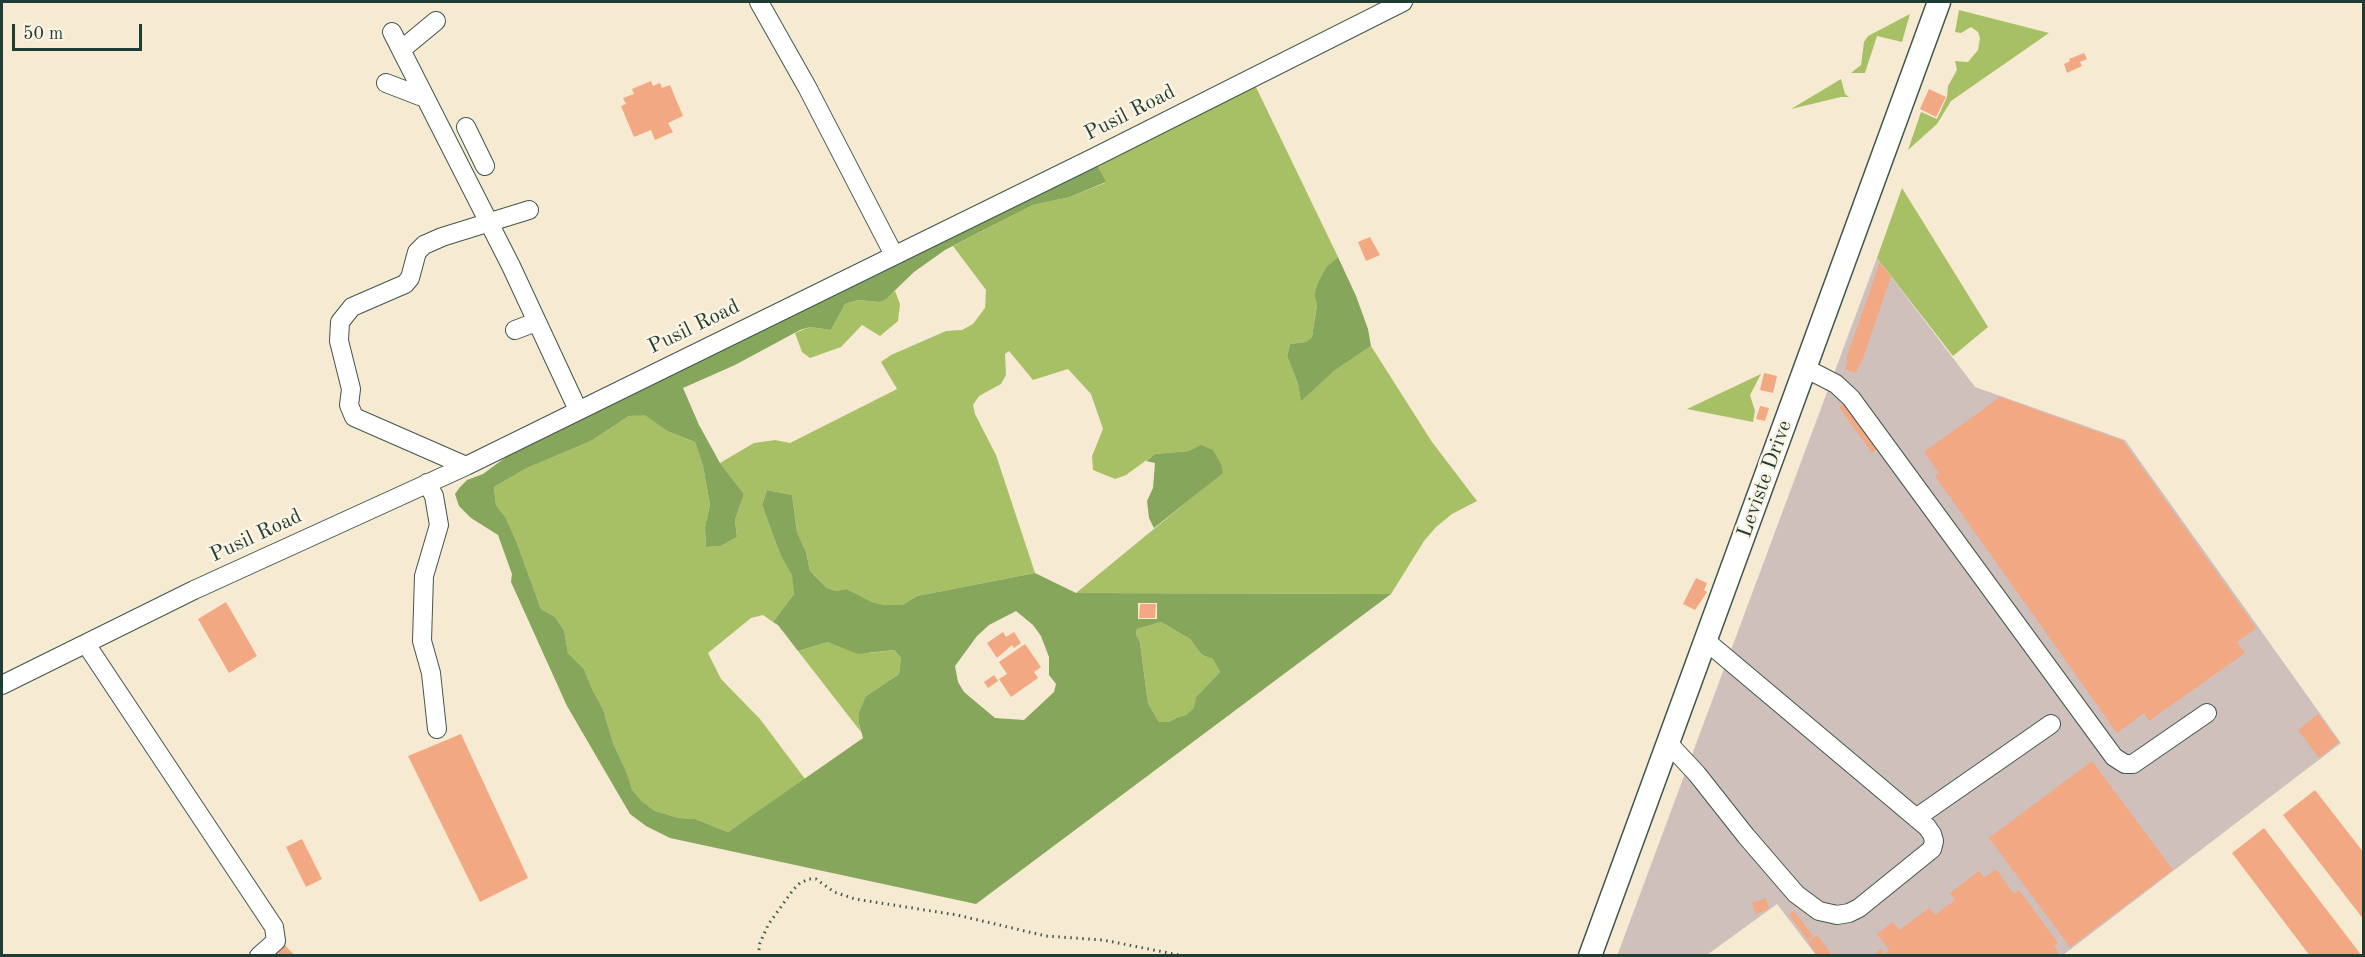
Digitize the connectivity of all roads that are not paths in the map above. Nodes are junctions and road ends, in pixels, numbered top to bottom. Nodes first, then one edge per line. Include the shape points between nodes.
1 (759, 2) edge
2 (1403, 2) edge
3 (1939, 2) edge
4 (436, 21) dead end
5 (392, 32) dead end
6 (401, 50) junction
7 (386, 84) dead end
8 (425, 98) junction
9 (466, 127) dead end
10 (476, 146) junction
11 (457, 161) junction
12 (485, 166) dead end
13 (529, 210) dead end
14 (488, 222) junction
15 (894, 255) junction
16 (536, 322) junction
17 (515, 330) dead end
18 (1805, 368) junction
19 (578, 410) junction
20 (466, 466) junction
21 (427, 483) junction
22 (1706, 641) junction
23 (86, 644) junction
24 (2, 685) edge
25 (2207, 713) dead end
26 (2051, 724) dead end
27 (437, 729) dead end
28 (1669, 744) junction
29 (1916, 818) junction
30 (259, 956) edge
31 (1590, 956) edge

1 - 15 street
2 - 15 street, Pusil Road
3 - 18 main road, Leviste Drive
4 - 6 street
5 - 6 street
6 - 8 street
7 - 8 street
8 - 11 street
9 - 10 street
10 - 11 street
10 - 12 street
11 - 14 street
13 - 14 street
14 - 16 street via 530,291
14 - 20 street via 424,245 417,252 405,284 352,307 339,328 354,417
15 - 19 street, Pusil Road
16 - 17 street
16 - 19 street
18 - 22 main road, Leviste Drive
18 - 25 street via 1836,384 1851,398 2114,757 2133,764
19 - 20 street, Pusil Road
20 - 21 street, Pusil Road
21 - 23 street, Pusil Road
21 - 27 street via 435,496 439,525 424,576 422,641 431,674
22 - 28 main road, Leviste Drive
22 - 29 street
23 - 24 street, Pusil Road
23 - 30 street via 274,927 276,941
26 - 29 street
28 - 29 street via 1797,894 1819,911 1837,915 1859,908 1932,849 1932,834
28 - 31 main road, Leviste Drive

